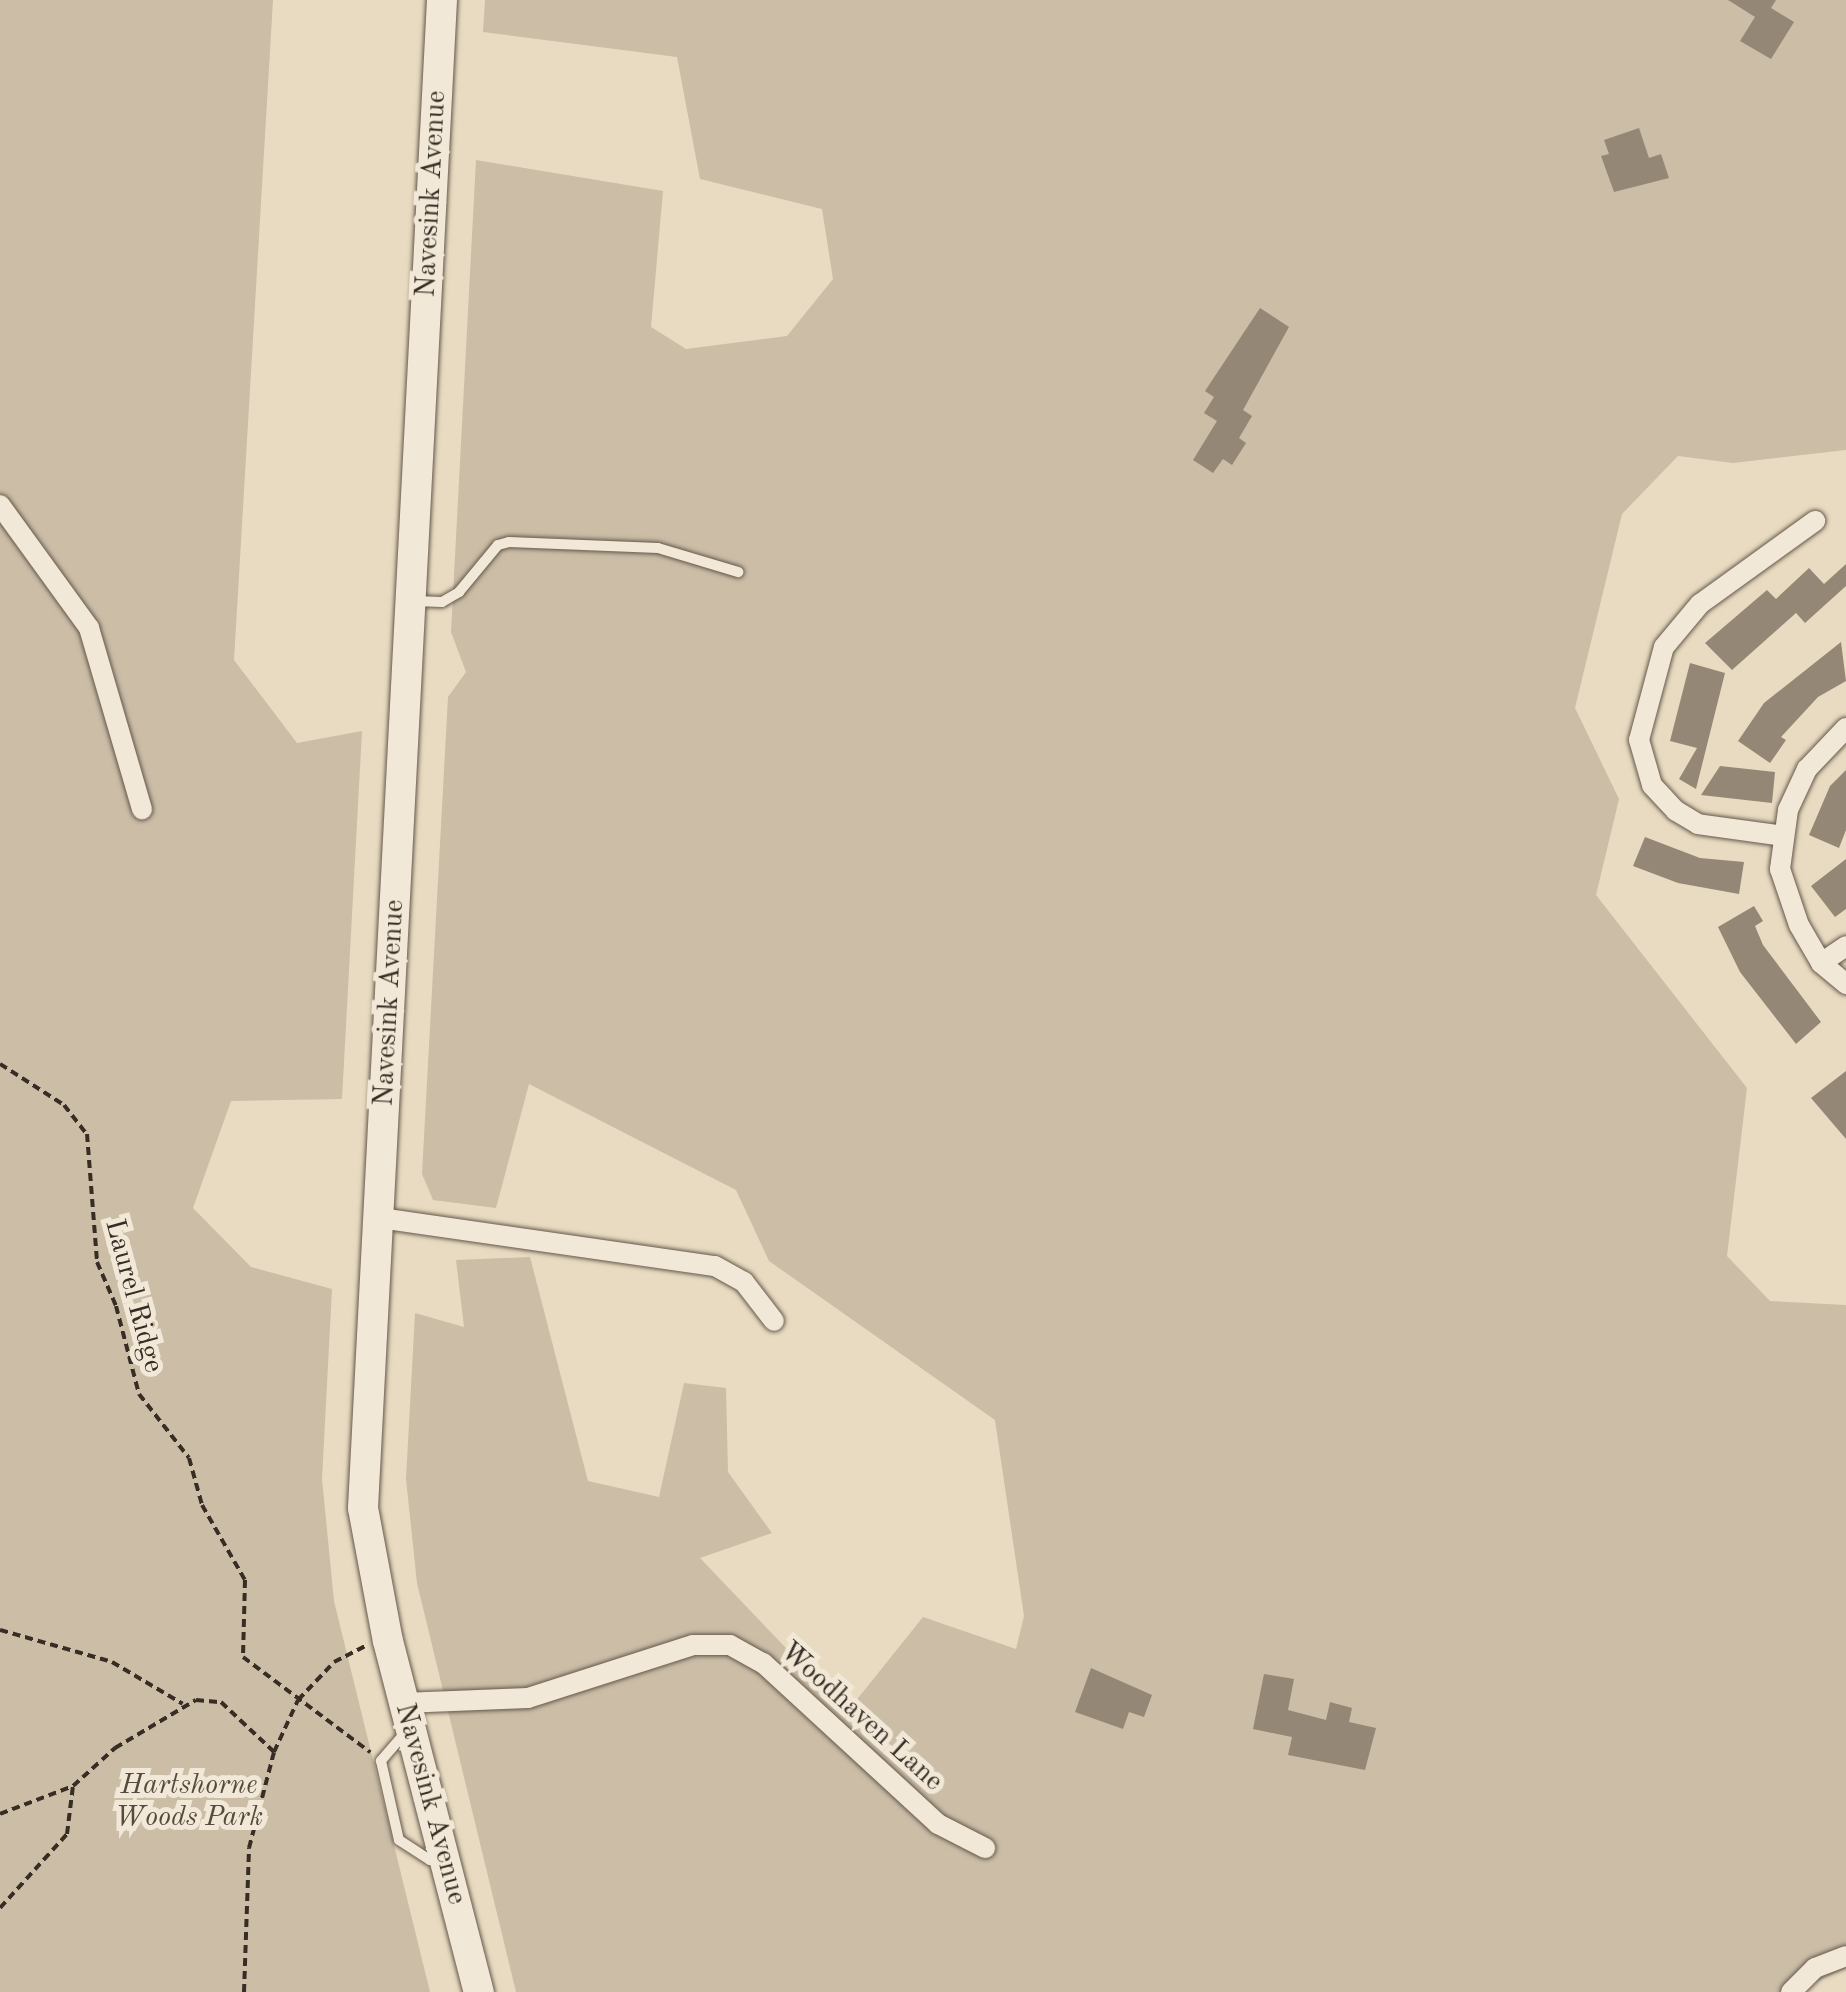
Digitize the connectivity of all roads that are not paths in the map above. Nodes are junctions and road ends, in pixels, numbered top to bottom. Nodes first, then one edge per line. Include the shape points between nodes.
1 (442, 0) edge
2 (0, 505) edge
3 (1815, 520) dead end
4 (738, 572) dead end
5 (411, 600) junction
6 (1846, 728) edge
7 (142, 808) dead end
8 (1784, 836) junction
9 (1846, 946) edge
10 (1820, 962) junction
11 (1846, 984) edge
12 (380, 1218) junction
13 (774, 1321) dead end
14 (407, 1716) junction
15 (985, 1848) dead end
16 (444, 1859) junction
17 (1846, 1956) edge
18 (479, 1992) edge
19 (1791, 1992) edge

1 - 5 main road, Navesink Avenue
2 - 7 street via 89,628
3 - 8 street via 1700,604 1664,646 1638,740 1652,786 1676,812 1698,824
4 - 5 lane via 658,548 509,542 498,544 459,592 442,602
5 - 12 main road, Navesink Avenue
6 - 8 street via 1807,770
8 - 10 street via 1780,869
9 - 10 street
10 - 11 street
12 - 13 street via 714,1266 744,1282
12 - 14 main road, Navesink Avenue via 363,1508
14 - 15 street, Woodhaven Lane via 528,1698 693,1645 730,1644 763,1663 938,1824
14 - 16 main road, Navesink Avenue
14 - 16 lane via 381,1762 399,1840 430,1860
16 - 18 main road, Navesink Avenue
17 - 19 street via 1815,1968

